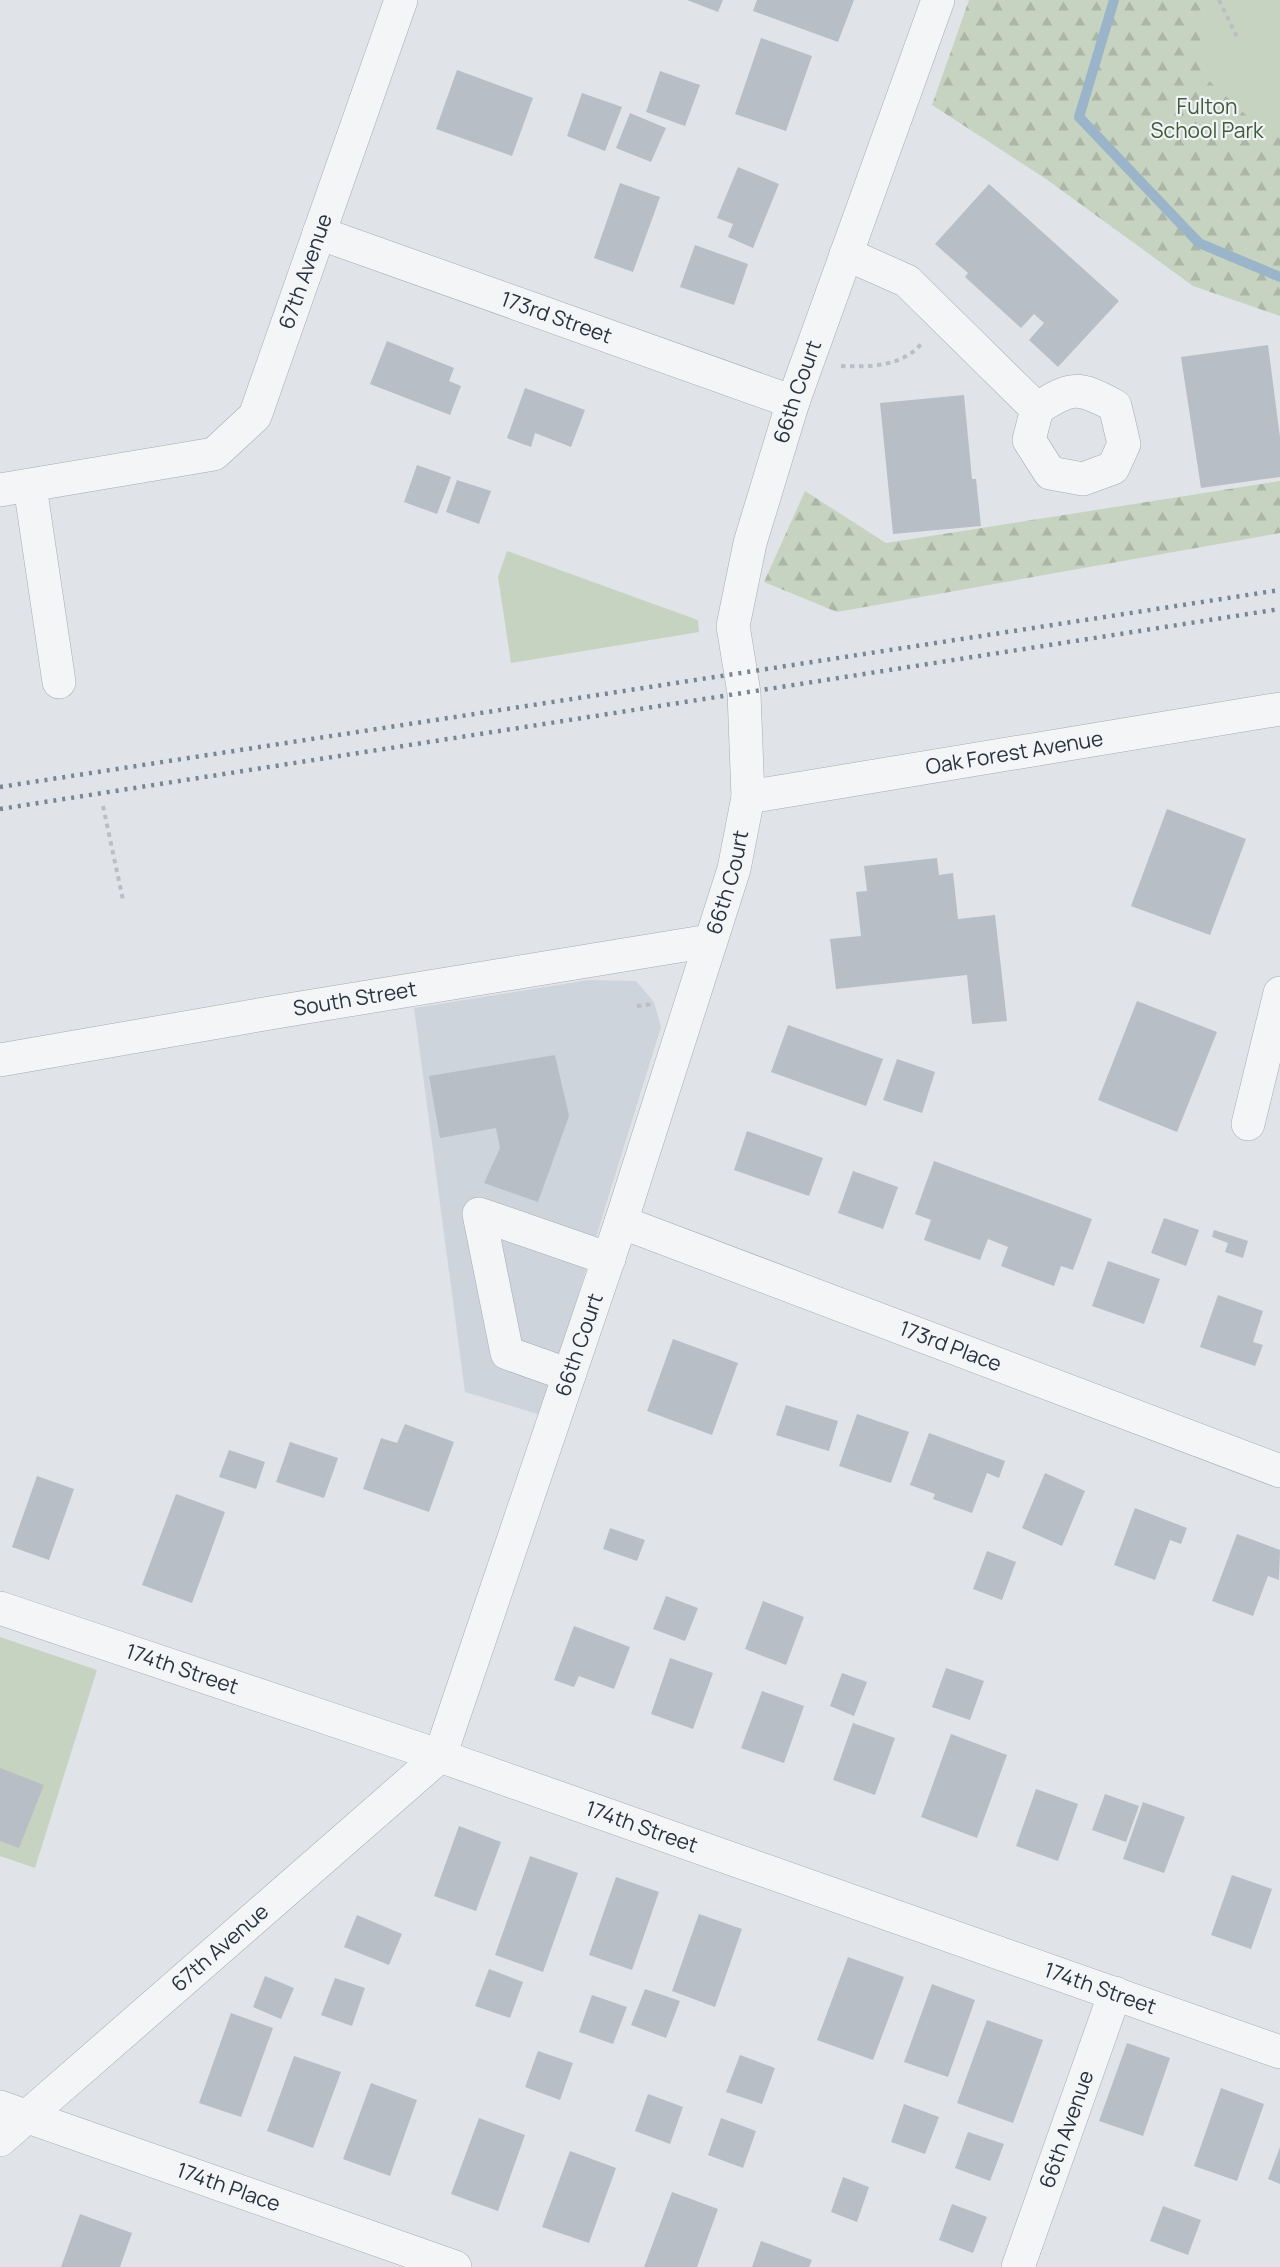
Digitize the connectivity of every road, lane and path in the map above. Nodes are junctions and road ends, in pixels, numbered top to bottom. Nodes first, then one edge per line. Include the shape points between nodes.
1 (401, 0) edge
2 (938, 0) edge
3 (1219, 0) edge
4 (1237, 37) dead end
5 (319, 233) junction
6 (846, 254) junction
7 (924, 342) dead end
8 (840, 366) dead end
9 (793, 402) junction
10 (1037, 409) dead end
11 (15, 488) edge
12 (59, 682) dead end
13 (1280, 709) edge
14 (748, 797) junction
15 (103, 806) dead end
16 (123, 900) dead end
17 (709, 941) junction
18 (1280, 993) edge
19 (0, 1060) edge
20 (1248, 1124) dead end
21 (621, 1222) junction
22 (609, 1259) junction
23 (569, 1375) junction
24 (1280, 1471) edge
25 (0, 1608) edge
26 (440, 1756) junction
27 (1115, 1993) junction
28 (1280, 2052) edge
29 (14, 2112) edge
30 (0, 2140) edge
31 (455, 2267) edge
32 (1018, 2267) edge

1 - 5 street, 67th Avenue
2 - 6 street, 66th Court
3 - 4 path
5 - 9 street, 173rd Street
5 - 11 street, 67th Avenue via 255,416 214,454
6 - 9 street, 66th Court
6 - 10 street via 907,281
7 - 8 path via 901,360 884,365
9 - 14 street, 66th Court via 750,543 733,626 744,693
11 - 12 street
13 - 14 street, Oak Forest Avenue
14 - 17 street, 66th Court via 734,869
15 - 16 path
17 - 19 street, South Street
17 - 21 street, 66th Court
18 - 20 street
21 - 22 street, 66th Court
21 - 24 street, 173rd Place
22 - 23 street, 66th Court
22 - 23 street via 479,1214 507,1353
23 - 26 street, 66th Court
25 - 26 street, 174th Street
26 - 27 street, 174th Street
26 - 29 street, 67th Avenue
27 - 28 street, 174th Street
27 - 32 street, 66th Avenue
29 - 30 street, 67th Avenue
29 - 31 street, 174th Place

